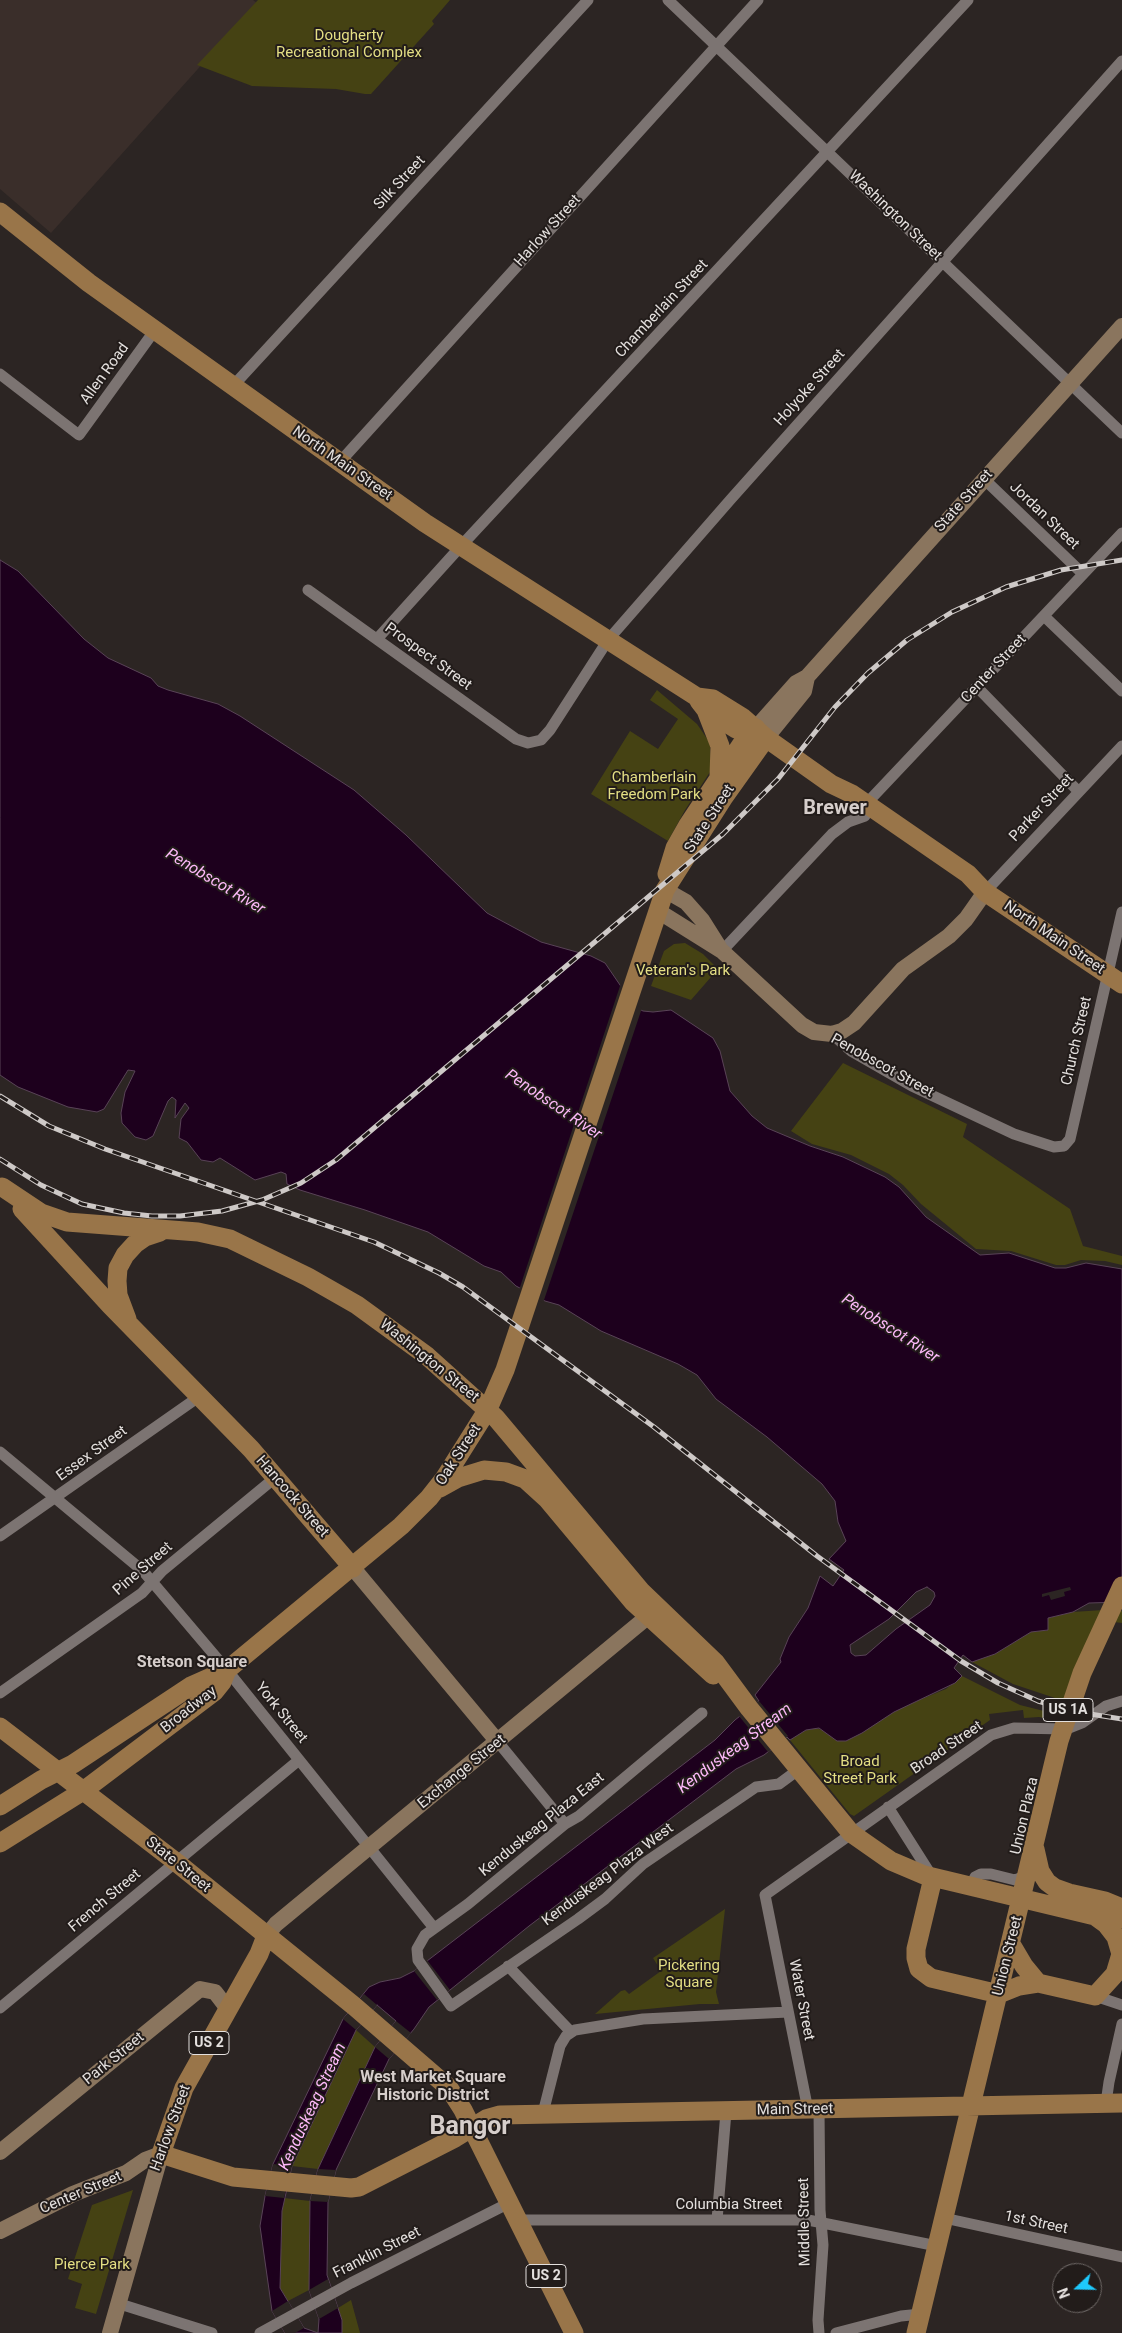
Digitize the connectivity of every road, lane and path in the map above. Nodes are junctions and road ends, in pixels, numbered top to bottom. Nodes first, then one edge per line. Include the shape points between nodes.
1 (588, 0) edge
2 (668, 0) edge
3 (758, 0) edge
4 (968, 0) edge
5 (715, 45) junction
6 (1122, 61) edge
7 (828, 153) junction
8 (0, 212) edge
9 (943, 262) junction
10 (1122, 326) edge
11 (155, 330) junction
12 (0, 374) edge
13 (1072, 384) junction
14 (233, 386) junction
15 (1122, 432) edge
16 (339, 463) junction
17 (984, 479) junction
18 (1122, 533) edge
19 (461, 546) junction
20 (1083, 574) junction
21 (308, 590) dead end
22 (1044, 616) junction
23 (377, 639) junction
24 (608, 640) junction
25 (977, 687) junction
26 (1122, 691) edge
27 (702, 704) junction
28 (757, 734) junction
29 (533, 743) joint
30 (1122, 746) edge
31 (719, 777) junction
32 (1078, 791) junction
33 (866, 810) junction
34 (665, 890) junction
35 (985, 892) junction
36 (658, 910) junction
37 (1122, 912) edge
38 (722, 951) junction
39 (1115, 979) edge
40 (832, 1034) junction
41 (584, 1132) joint
42 (1064, 1146) joint
43 (1, 1186) edge
44 (168, 1231) junction
45 (136, 1331) junction
46 (200, 1396) junction
47 (488, 1409) junction
48 (0, 1452) edge
49 (276, 1477) junction
50 (433, 1494) junction
51 (56, 1498) junction
52 (0, 1536) edge
53 (353, 1568) junction
54 (153, 1582) junction
55 (1122, 1586) edge
56 (653, 1612) junction
57 (227, 1670) junction
58 (0, 1693) edge
59 (1122, 1701) edge
60 (702, 1713) dead end
61 (0, 1727) edge
62 (1060, 1730) junction
63 (498, 1742) junction
64 (299, 1760) junction
65 (798, 1770) junction
66 (58, 1772) junction
67 (83, 1791) junction
68 (0, 1806) edge
69 (888, 1807) junction
70 (565, 1824) junction
71 (851, 1833) junction
72 (1035, 1842) junction
73 (0, 1843) edge
74 (369, 1848) junction
75 (176, 1862) junction
76 (933, 1878) junction
77 (971, 1886) junction
78 (765, 1896) joint
79 (1122, 1908) edge
80 (1095, 1916) junction
81 (1122, 1919) edge
82 (434, 1928) junction
83 (266, 1936) junction
84 (1011, 1944) junction
85 (508, 1966) junction
86 (1038, 1983) junction
87 (999, 1994) junction
88 (443, 1995) joint
89 (1096, 1996) junction
90 (1122, 2005) edge
91 (0, 2008) edge
92 (228, 2009) junction
93 (788, 2012) junction
94 (1122, 2024) edge
95 (571, 2032) junction
96 (1114, 2103) edge
97 (972, 2106) junction
98 (814, 2110) junction
99 (726, 2112) junction
100 (543, 2113) junction
101 (472, 2128) junction
102 (0, 2152) edge
103 (161, 2154) junction
104 (509, 2203) junction
105 (944, 2218) junction
106 (518, 2220) junction
107 (717, 2220) junction
108 (821, 2222) junction
109 (0, 2231) edge
110 (937, 2246) junction
111 (1122, 2257) edge
112 (120, 2304) junction
113 (921, 2314) junction
114 (110, 2333) edge
115 (212, 2333) edge
116 (260, 2333) edge
117 (574, 2333) edge
118 (819, 2333) edge
119 (836, 2333) edge
120 (916, 2333) edge

1 - 14 street, Silk Street
2 - 5 street, Washington Street
3 - 5 street, Harlow Street
4 - 7 street, Chamberlain Street
5 - 7 street, Washington Street
5 - 16 street, Harlow Street
6 - 9 street, Holyoke Street
7 - 9 street, Washington Street
7 - 19 street, Chamberlain Street
8 - 11 main road, North Main Street via 89,283
9 - 13 street, Washington Street
9 - 24 street, Holyoke Street
10 - 13 street, State Street
11 - 12 street, Allen Road via 79,435
11 - 14 main road, North Main Street
13 - 15 street, Washington Street
13 - 17 street, State Street
14 - 16 main road, North Main Street
16 - 19 main road, North Main Street
17 - 20 street, Jordan Street
17 - 28 street, State Street via 807,677 804,691
18 - 20 street, Center Street
19 - 23 street, Chamberlain Street
19 - 24 main road, North Main Street
20 - 22 street, Center Street
21 - 23 street, Prospect Street
22 - 25 street, Center Street
22 - 26 street
23 - 29 street, Prospect Street via 516,739
24 - 27 main road, North Main Street
24 - 29 street, Holyoke Street via 550,730
25 - 32 street
25 - 33 street, Center Street
27 - 28 main road, North Main Street
27 - 31 main road via 720,746
28 - 31 main road, State Street
28 - 33 main road, North Main Street via 848,792
28 - 34 main road, State Street via 724,797
30 - 32 street, Parker Street
31 - 34 main road, State Street via 675,848
32 - 35 street, Parker Street
33 - 35 main road, North Main Street via 968,874
33 - 38 street, Center Street via 832,834
34 - 36 main road, State Street
34 - 38 street via 679,896 691,907
35 - 39 main road, North Main Street
35 - 40 street via 949,936 904,969 854,1024
36 - 38 street
36 - 41 main road, State Street
37 - 39 street, Church Street
38 - 40 street, Penobscot Street via 802,1025 814,1032
39 - 42 street, Church Street via 1070,1139
40 - 42 street, Penobscot Street via 851,1051 927,1093 1014,1134 1054,1147
41 - 47 main road, Oak Street
43 - 44 main road, Washington Street via 33,1209 57,1220 92,1226
43 - 45 main road, Hancock Street
44 - 45 main road via 140,1240 125,1255 118,1268 118,1295
44 - 47 main road, Washington Street via 207,1233 230,1239 341,1295 427,1356
45 - 46 main road, Hancock Street
46 - 49 main road, Hancock Street
46 - 51 street, Essex Street
47 - 50 main road, Oak Street
47 - 56 main road, Washington Street
48 - 51 street, York Street
49 - 53 main road, Hancock Street
49 - 54 street, Pine Street via 162,1571
50 - 53 main road, Oak Street
50 - 56 main road, Washington Street via 451,1481 477,1472 498,1471 525,1479 547,1498 611,1577
51 - 52 street, Essex Street
51 - 54 street, York Street
53 - 57 main road, Oak Street
53 - 63 street, Hancock Street
54 - 57 street, York Street
54 - 58 street, Pine Street
55 - 72 main road, Union Street / US 1A via 1072,1699
56 - 63 street, Exchange Street
56 - 65 main road, Washington Street via 749,1708
57 - 64 street, York Street
57 - 66 main road, Broadway via 191,1686
57 - 67 main road, Broadway via 214,1692
59 - 62 street via 1106,1706 1074,1727
60 - 70 street, Kenduskeag Plaza East via 579,1816
61 - 66 main road, State Street / US 2
62 - 69 street, Broad Street via 1019,1728 996,1733
62 - 77 street, Union Plaza via 1026,1874 1015,1880 980,1874
63 - 70 street, Hancock Street
63 - 74 street, Exchange Street
64 - 74 street, York Street
64 - 75 street, French Street
65 - 71 main road, Washington Street
65 - 85 street, Kenduskeag Plaza West via 782,1783 754,1789 644,1864 605,1899
66 - 67 main road, State Street / US 2
66 - 68 main road, Broadway
67 - 73 main road, Broadway
67 - 75 main road, State Street / US 2
69 - 71 street, Broad Street
69 - 76 street
70 - 82 street, Kenduskeag Plaza East
71 - 76 main road, Washington Street via 891,1861
71 - 78 street, Broad Street
72 - 79 main road, US 1A via 1036,1862 1047,1882 1059,1890 1105,1900
72 - 84 main road, Union Street / US 1A
74 - 82 street, York Street
74 - 83 street, Exchange Street via 276,1924
75 - 83 main road, State Street / US 2
75 - 91 street, French Street
76 - 77 main road, Washington Street
76 - 87 main road via 916,1949 919,1969 931,1978
77 - 80 main road, Washington Street
78 - 93 street, Water Street
80 - 81 main road, Washington Street
80 - 89 main road via 1116,1938 1121,1954 1115,1974
82 - 88 street, Kenduskeag Plaza East via 423,1938 417,1949 417,1958
83 - 92 main road, Harlow Street / US 2
83 - 101 main road, State Street / US 2 via 361,2012 453,2094
84 - 86 main road
84 - 87 main road, Union Street / US 1A
85 - 88 street, Kenduskeag Plaza West via 452,2006
85 - 95 street
86 - 87 main road
86 - 89 main road
87 - 97 main road, Union Street
89 - 90 street
92 - 102 street, Park Street via 215,1992 200,1989
92 - 103 main road, Harlow Street / US 2 via 184,2088
93 - 95 street via 643,2019
93 - 98 street, Water Street
94 - 96 street via 1109,2082
95 - 100 street via 560,2046
96 - 97 main road, Main Street
97 - 98 main road, Main Street
97 - 105 main road, Union Street
98 - 99 main road, Main Street
98 - 108 street, Middle Street
99 - 100 main road, Main Street
99 - 107 street
100 - 101 main road, Main Street via 496,2115
101 - 103 main road, Main Street via 355,2188 233,2177
101 - 104 main road, US 2
103 - 109 street, Center Street
103 - 112 street, Harlow Street
104 - 106 main road, US 2
104 - 116 street, Franklin Street
105 - 110 main road, Union Street
105 - 111 street, 1st Street
106 - 107 street, Columbia Street
106 - 117 main road, US 2
107 - 108 street, Columbia Street
108 - 110 street, Columbia Street
108 - 118 street, Middle Street
110 - 113 main road, Union Street
112 - 114 street, Harlow Street
112 - 115 street
113 - 119 street
113 - 120 main road, Union Street

